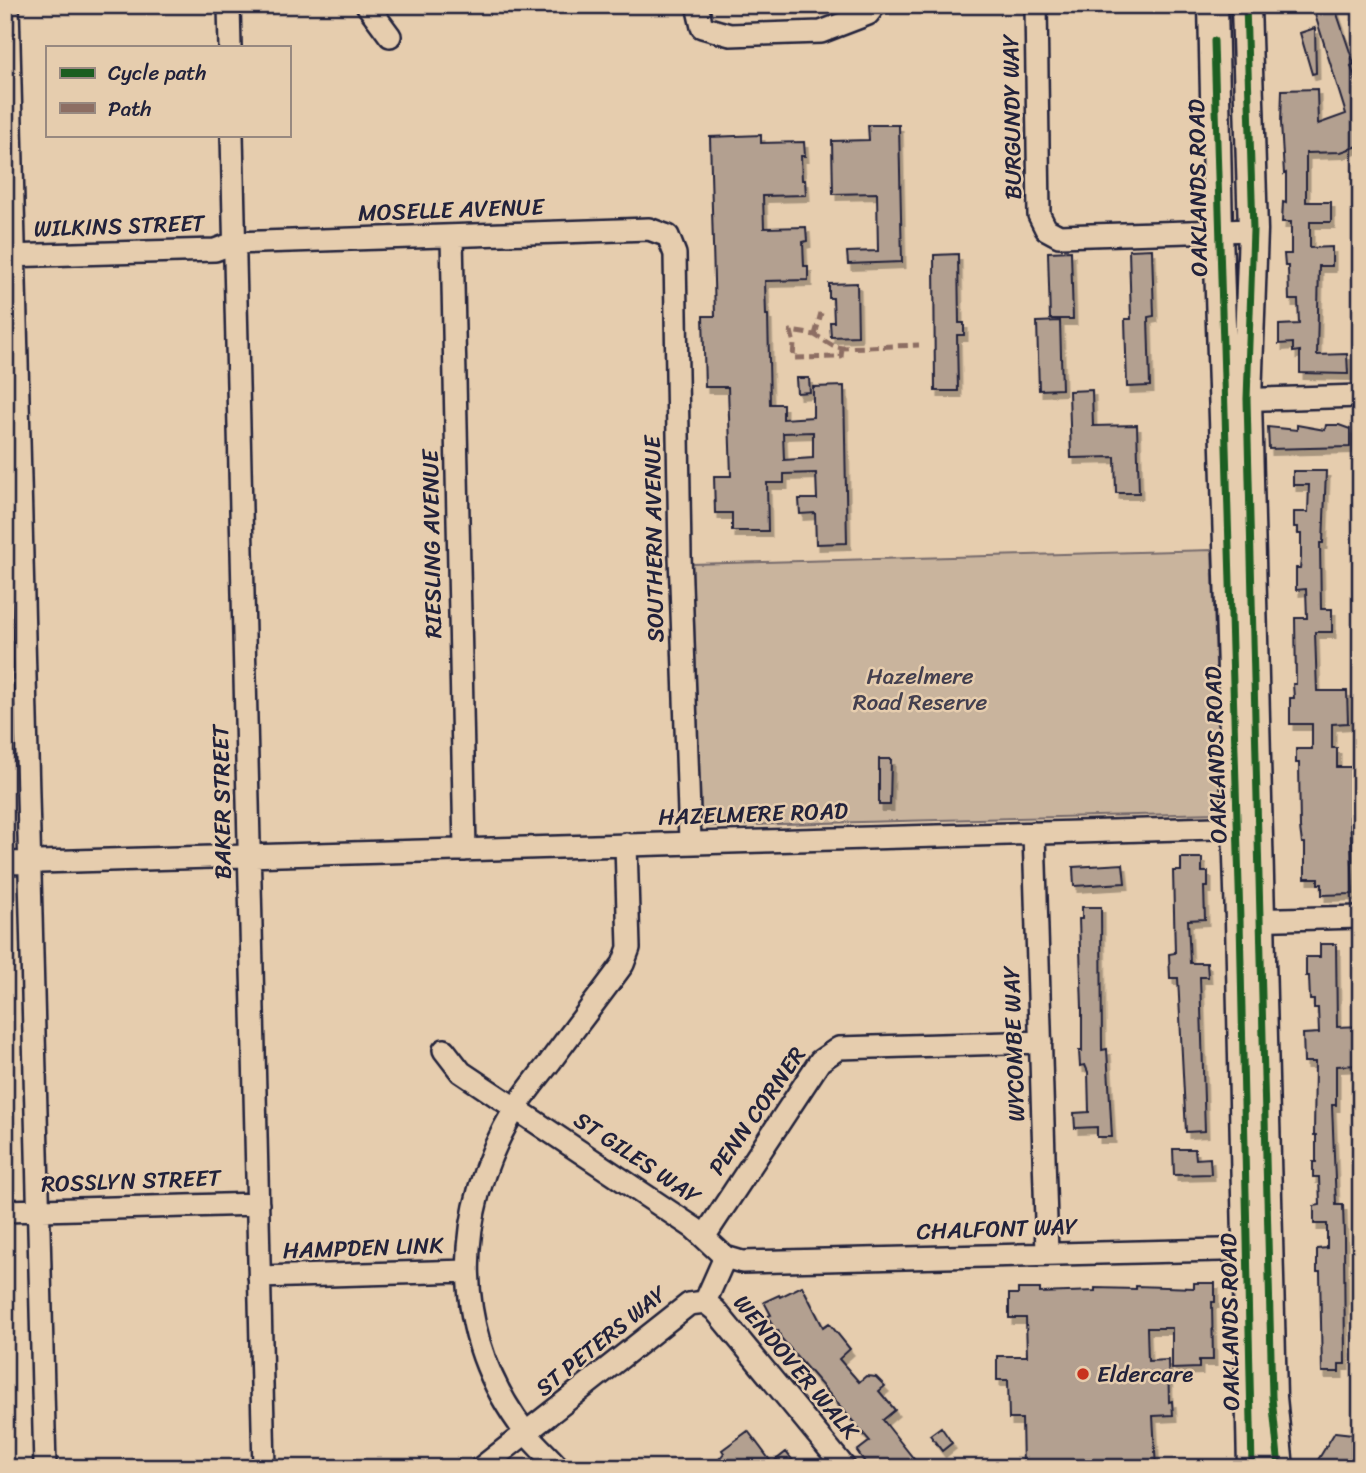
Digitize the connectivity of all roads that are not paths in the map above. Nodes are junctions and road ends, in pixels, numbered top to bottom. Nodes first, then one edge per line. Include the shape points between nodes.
1 (8, 5) edge
2 (229, 5) edge
3 (367, 5) edge
4 (697, 5) edge
5 (875, 5) edge
6 (1036, 5) edge
7 (1214, 15) edge
8 (1246, 15) edge
9 (390, 36) dead end
10 (230, 46) edge
11 (232, 136) edge
12 (1253, 230) junction
13 (1218, 231) junction
14 (668, 236) joint
15 (452, 237) junction
16 (234, 243) junction
17 (10, 256) edge
18 (1361, 396) edge
19 (1236, 400) junction
20 (1248, 827) junction
21 (1034, 833) junction
22 (690, 842) junction
23 (626, 844) junction
24 (466, 850) junction
25 (249, 857) junction
26 (29, 862) junction
27 (5, 863) edge
28 (1361, 917) edge
29 (1251, 920) junction
30 (1041, 1042) junction
31 (444, 1050) dead end
32 (516, 1108) junction
33 (258, 1204) junction
34 (38, 1210) junction
35 (5, 1211) edge
36 (704, 1237) junction
37 (1259, 1249) junction
38 (1047, 1253) junction
39 (725, 1257) junction
40 (467, 1271) junction
41 (260, 1278) junction
42 (705, 1302) junction
43 (526, 1433) junction
44 (45, 1468) edge
45 (264, 1468) edge
46 (481, 1468) edge
47 (559, 1468) edge
48 (845, 1468) edge
49 (1252, 1468) edge
50 (1279, 1468) edge

1 - 17 street
2 - 10 street
3 - 9 street
4 - 5 street via 702,27 730,35 821,32 868,14
6 - 13 street, BURGUNDY WAY via 1040,215 1046,229 1059,236
7 - 8 main road
7 - 13 main road, OAKLANDS ROAD
8 - 12 main road, OAKLANDS ROAD
11 - 16 street, BAKER STREET
12 - 13 street, BURGUNDY WAY
12 - 19 main road, OAKLANDS ROAD
13 - 19 main road, OAKLANDS ROAD
14 - 15 street, MOSELLE AVENUE via 649,229
14 - 22 street, SOUTHERN AVENUE via 675,254
15 - 16 street, MOSELLE AVENUE
15 - 24 street, RIESLING AVENUE
16 - 17 street, WILKINS STREET via 215,250
16 - 25 street, BAKER STREET
17 - 26 street
18 - 19 street
19 - 20 main road, OAKLANDS ROAD
20 - 21 street, HAZELMERE ROAD
20 - 29 main road, OAKLANDS ROAD
21 - 22 street, HAZELMERE ROAD
21 - 30 street, WYCOMBE WAY
22 - 23 street, HAZELMERE ROAD
23 - 24 street, HAZELMERE ROAD
23 - 32 street via 629,948 623,964
24 - 25 street, HAZELMERE ROAD
25 - 26 street, HAZELMERE ROAD
25 - 33 street, BAKER STREET
26 - 27 street, HAZELMERE ROAD
26 - 34 street
28 - 29 street
29 - 37 main road, OAKLANDS ROAD
30 - 36 street, PENN CORNER via 839,1048 820,1061
30 - 38 street, WYCOMBE WAY
31 - 32 street, ST GILES WAY via 461,1072
32 - 36 street, ST GILES WAY
32 - 40 street via 486,1164 472,1213
33 - 34 street, ROSSLYN STREET
33 - 41 street, BAKER STREET
34 - 35 street, ROSSLYN STREET
34 - 44 street
36 - 39 street, ST GILES WAY
37 - 38 street, CHALFONT WAY
37 - 49 main road, OAKLANDS ROAD
37 - 50 main road, OAKLANDS ROAD
38 - 39 street, CHALFONT WAY via 742,1262
39 - 42 street, ST PETERS WAY
40 - 41 street, HAMPDEN LINK
40 - 43 street via 481,1348 498,1388
41 - 45 street, BAKER STREET
42 - 43 street, ST PETERS WAY via 689,1304
42 - 48 street, WENDOVER WALK
43 - 46 street, ST PETERS WAY
43 - 47 street

